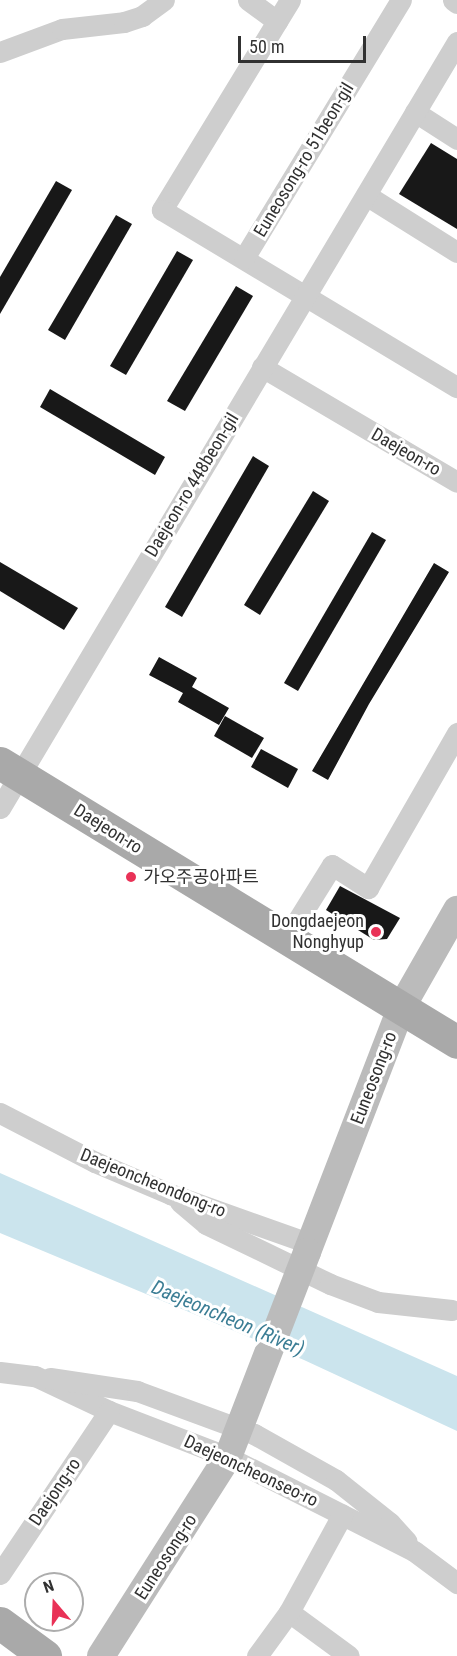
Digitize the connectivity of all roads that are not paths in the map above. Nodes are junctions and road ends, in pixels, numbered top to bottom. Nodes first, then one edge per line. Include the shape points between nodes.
1 (164, 0) edge
2 (248, 0) edge
3 (290, 0) edge
4 (401, 0) edge
5 (453, 0) edge
6 (457, 3) edge
7 (277, 21) junction
8 (457, 42) edge
9 (0, 52) edge
10 (415, 112) junction
11 (457, 139) edge
12 (366, 195) junction
13 (457, 252) edge
14 (244, 258) junction
15 (305, 295) junction
16 (262, 367) junction
17 (457, 387) edge
18 (454, 472) edge
19 (457, 732) edge
20 (10, 769) edge
21 (0, 808) edge
22 (457, 910) edge
23 (286, 939) junction
24 (401, 1008) junction
25 (457, 1042) edge
26 (0, 1113) edge
27 (170, 1194) junction
28 (309, 1248) junction
29 (452, 1310) dead end
30 (0, 1372) edge
31 (35, 1376) junction
32 (109, 1411) junction
33 (228, 1457) junction
34 (342, 1515) junction
35 (414, 1551) junction
36 (0, 1574) edge
37 (457, 1583) edge
38 (289, 1612) junction
39 (0, 1623) edge
40 (45, 1656) edge
41 (101, 1656) edge
42 (257, 1656) edge
43 (349, 1656) edge

1 - 9 street via 142,16 124,22 62,29
2 - 7 street
3 - 7 street, Euneosong-ro 51beon-gil
4 - 14 street, Euneosong-ro 51beon-gil
5 - 6 street
7 - 14 street, Euneosong-ro 51beon-gil via 162,210
8 - 10 street, Daejeon-ro 448beon-gil
10 - 11 street
10 - 12 street, Daejeon-ro 448beon-gil
12 - 13 street
12 - 15 street, Daejeon-ro 448beon-gil
14 - 15 street, Euneosong-ro 51beon-gil
15 - 16 street, Daejeon-ro 448beon-gil
15 - 17 street, Euneosong-ro 51beon-gil
16 - 18 street, Daejeon-ro
16 - 20 street, Daejeon-ro 448beon-gil
19 - 23 street via 368,888 332,865
20 - 21 street
20 - 23 main road, Daejeon-ro
22 - 24 main road, Euneosong-ro
23 - 24 main road, Daejeon-ro
24 - 25 main road, Daejeon-ro
24 - 28 main road, Euneosong-ro
26 - 27 street, Daejeoncheondong-ro via 95,1162
27 - 28 street, Daejeoncheondong-ro
27 - 29 street via 206,1224 330,1284 378,1302
28 - 33 main road, Euneosong-ro, bridge
30 - 31 street, Daejeoncheonseo-ro
31 - 32 street, Daejeoncheonseo-ro
31 - 35 street via 137,1391 254,1434 336,1480 390,1523
32 - 33 street, Daejeoncheonseo-ro
32 - 36 street, Daejong-ro
33 - 34 street, Daejeoncheonseo-ro
33 - 41 main road, Euneosong-ro
34 - 35 street, Daejeoncheonseo-ro
34 - 38 street
35 - 37 street, Daejeoncheonseo-ro
38 - 42 street
38 - 43 street
39 - 40 main road

